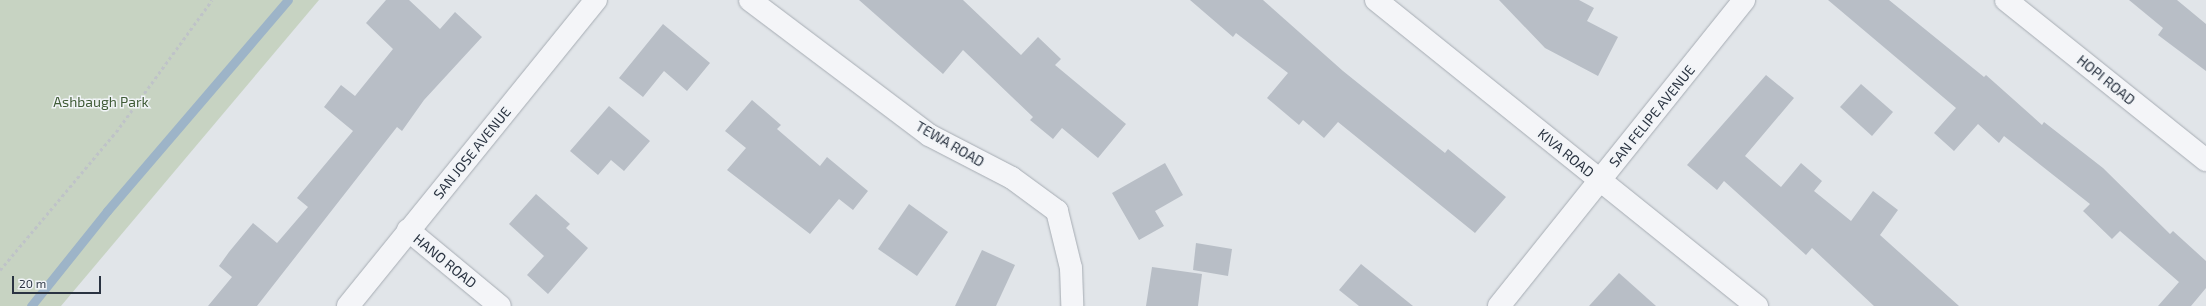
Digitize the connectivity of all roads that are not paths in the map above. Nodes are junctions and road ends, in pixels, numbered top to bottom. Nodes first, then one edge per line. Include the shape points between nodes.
1 (596, 0) edge
2 (750, 0) edge
3 (1376, 0) edge
4 (1744, 0) edge
5 (2006, 0) edge
6 (2206, 160) edge
7 (1600, 181) junction
8 (408, 230) junction
9 (348, 306) edge
10 (500, 306) edge
11 (1072, 306) edge
12 (1499, 306) edge
13 (1757, 306) edge

1 - 8 street, SAN JOSE AVENUE
2 - 11 street, TEWA ROAD via 929,135 1012,178 1057,211 1071,268
3 - 7 street, KIVA ROAD
4 - 7 street, SAN FELIPE AVENUE
5 - 6 street, HOPI ROAD
7 - 12 street, SAN FELIPE AVENUE
7 - 13 street, KIVA ROAD
8 - 9 street, SAN JOSE AVENUE
8 - 10 street, HANO ROAD

